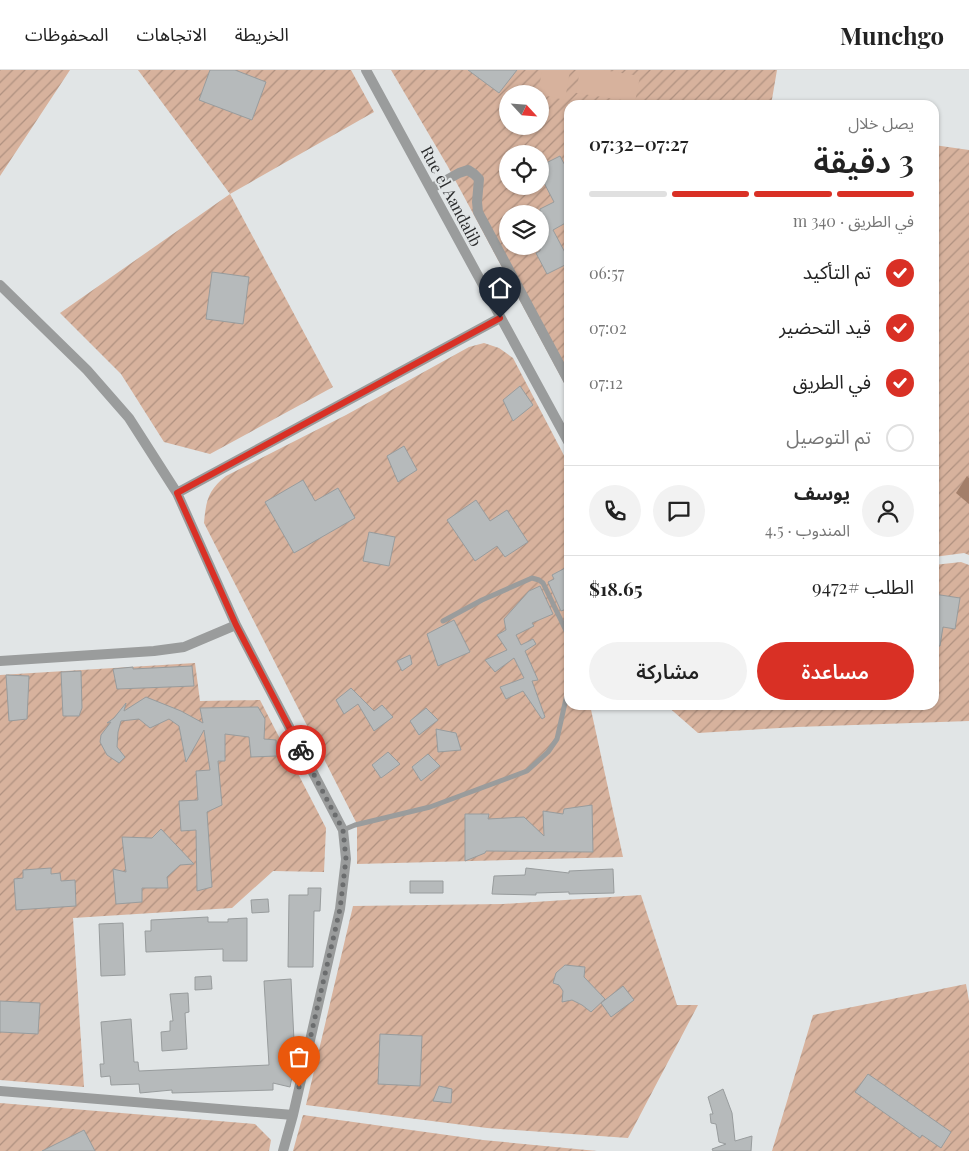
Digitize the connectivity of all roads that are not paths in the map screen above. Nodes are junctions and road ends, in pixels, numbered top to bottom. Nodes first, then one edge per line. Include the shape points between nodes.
1 (366, 70) edge
2 (432, 188) junction
3 (0, 285) edge
4 (500, 318) junction
5 (564, 373) edge
6 (564, 434) edge
7 (177, 493) junction
8 (444, 621) dead end
9 (236, 625) junction
10 (564, 627) edge
11 (0, 661) edge
12 (564, 708) edge
13 (343, 830) junction
14 (0, 1091) edge
15 (293, 1115) junction
16 (283, 1151) edge

1 - 2 street, Rue el Aandalib
2 - 4 street, Rue el Aandalib
2 - 5 street via 468,170 479,179 478,212
3 - 7 street via 87,370 129,418
4 - 6 street, Rue el Aandalib
4 - 7 street
7 - 9 street
8 - 10 lane via 532,578 543,583
9 - 11 street via 184,647
9 - 13 street
12 - 13 lane via 557,739 527,771 430,808
13 - 15 street via 346,859 340,909
14 - 15 street
15 - 16 street

